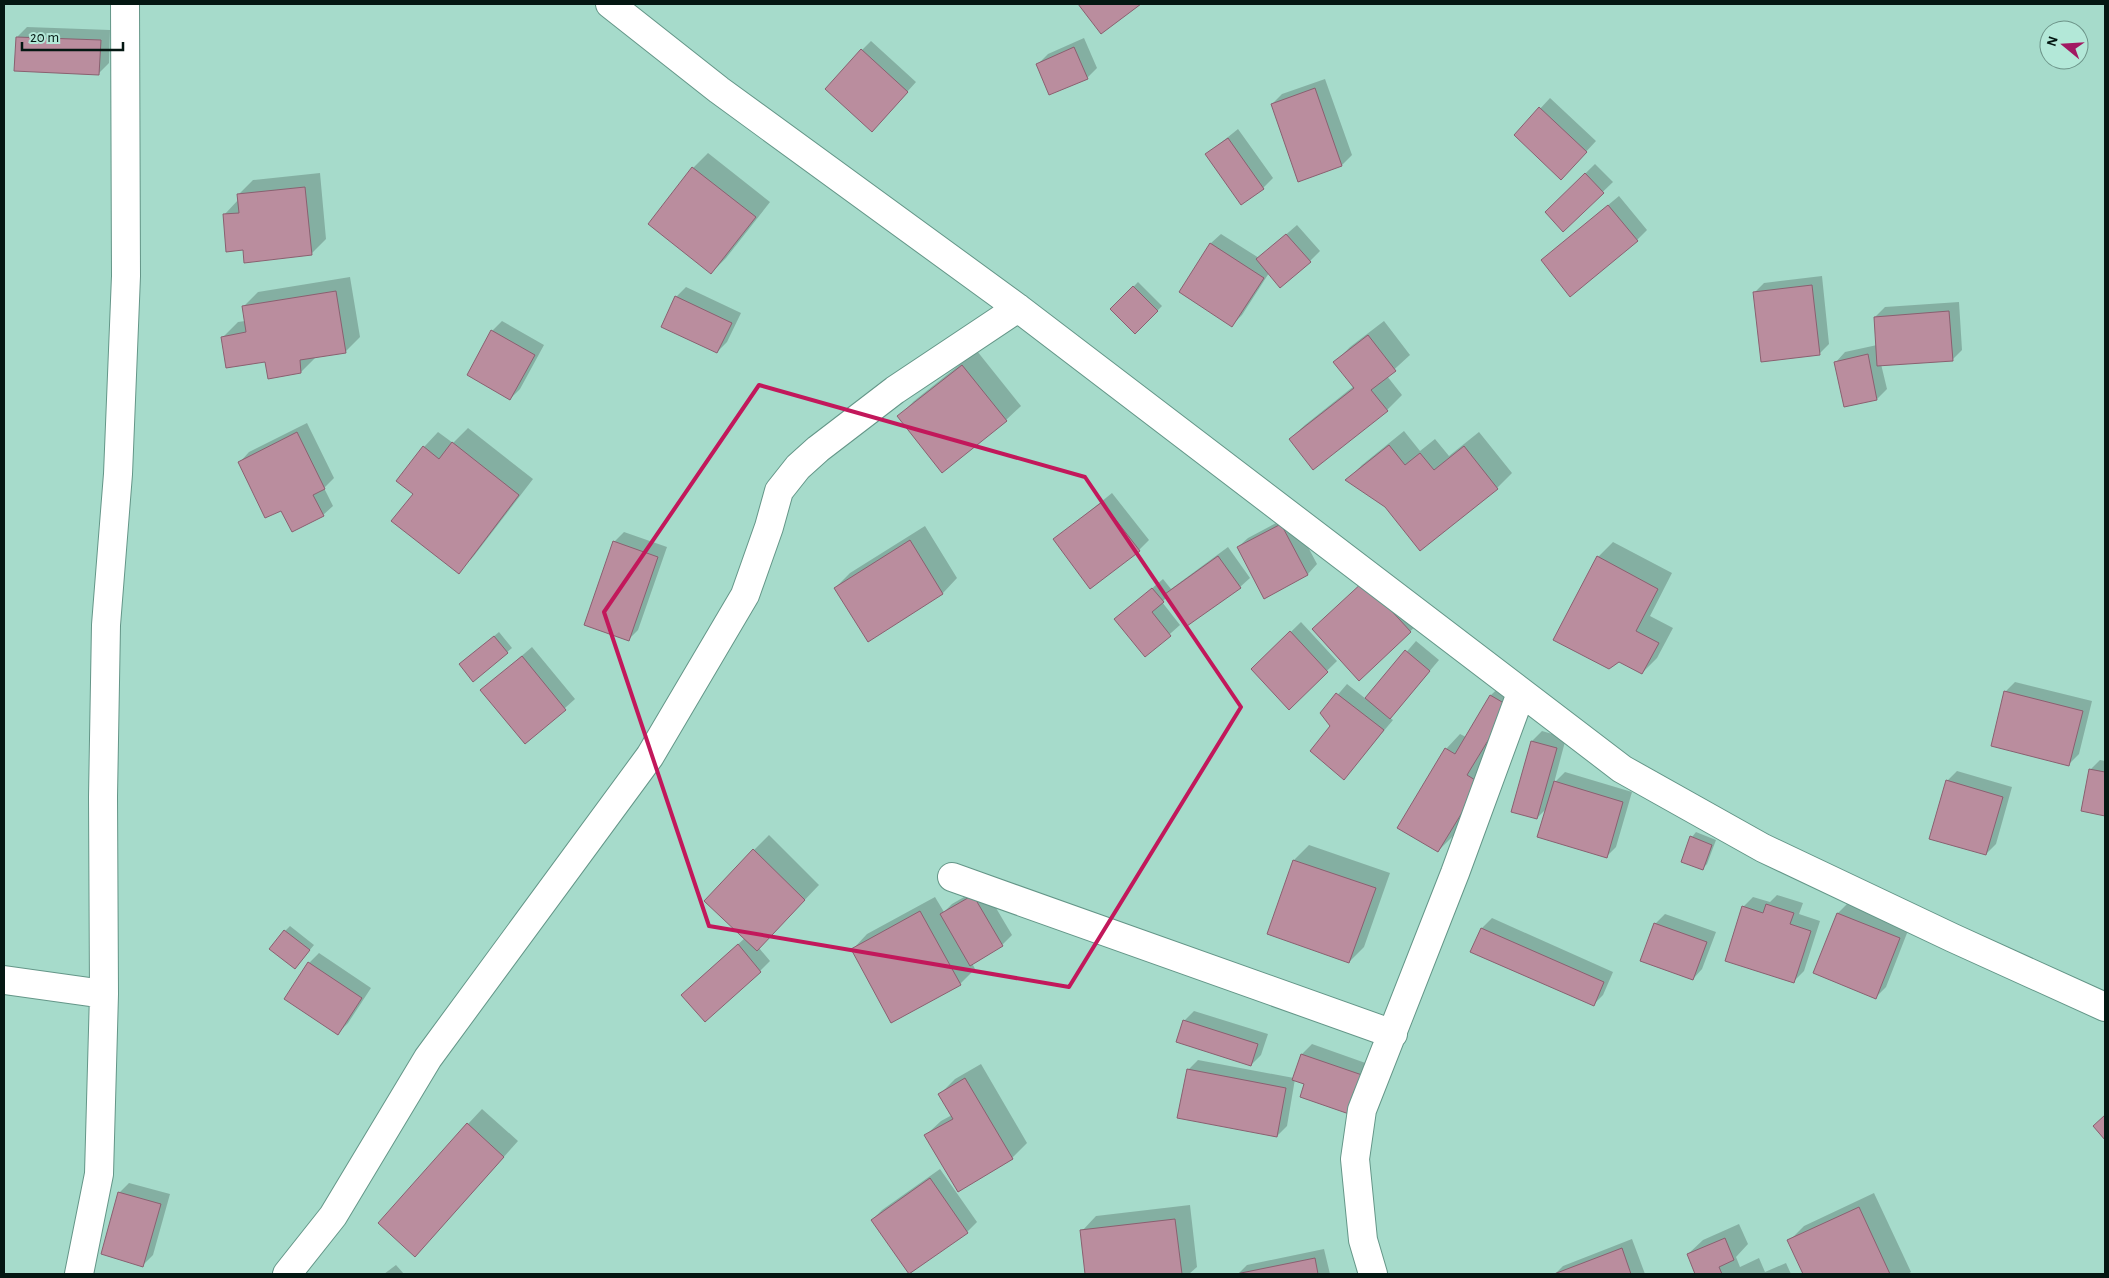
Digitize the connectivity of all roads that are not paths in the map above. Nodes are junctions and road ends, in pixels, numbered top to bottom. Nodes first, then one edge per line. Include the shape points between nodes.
1 (126, 4) edge
2 (610, 4) edge
3 (1018, 308) junction
4 (1521, 693) junction
5 (952, 876) dead end
6 (4, 980) edge
7 (104, 994) junction
8 (2105, 1007) edge
9 (1393, 1034) junction
10 (79, 1274) edge
11 (287, 1274) edge
12 (1373, 1274) edge

1 - 7 street via 126,276 118,474 106,626
2 - 3 street via 719,90
3 - 4 street
3 - 11 street via 895,390 818,449 779,491 745,595 650,756 428,1058 333,1216
4 - 8 street via 1622,768 1763,848
4 - 9 street
5 - 9 street
6 - 7 street
7 - 10 street via 99,1174
9 - 12 street via 1362,1110 1355,1159 1363,1240

